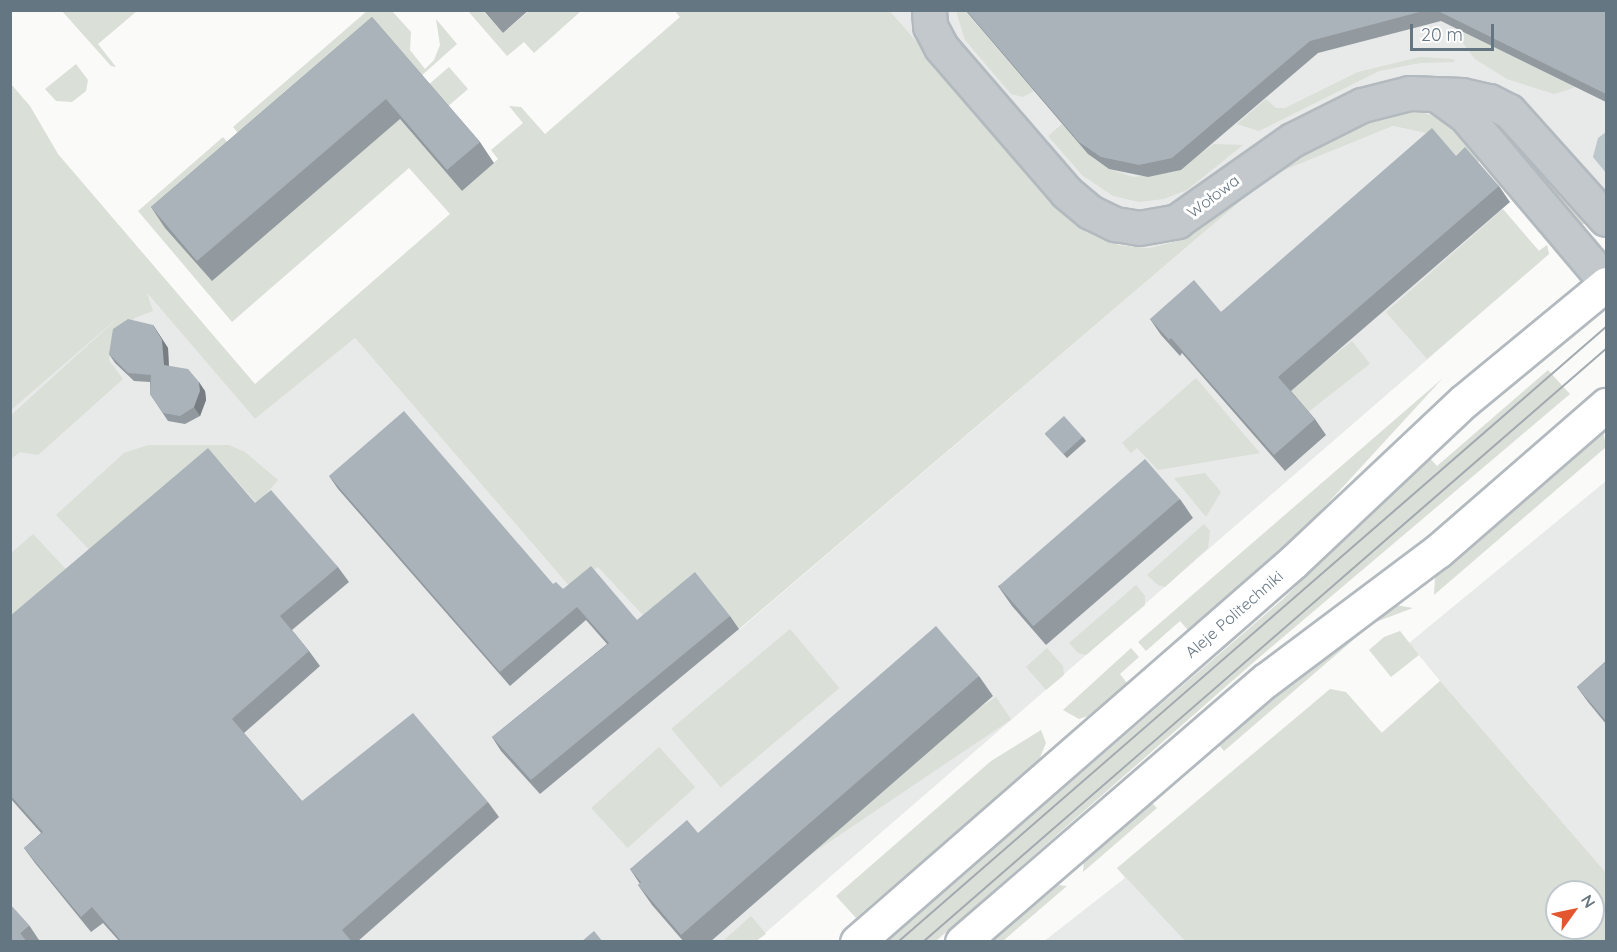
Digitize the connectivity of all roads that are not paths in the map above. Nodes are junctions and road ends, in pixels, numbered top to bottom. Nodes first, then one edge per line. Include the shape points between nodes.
1 (929, 10) edge
2 (1437, 95) junction
3 (1606, 219) edge
4 (1606, 283) edge
5 (1606, 405) edge
6 (857, 942) edge
7 (962, 942) edge

1 - 2 street, Wołowa via 930,26 941,47 1066,192 1090,212 1128,227 1166,225 1188,217 1280,147 1362,105 1399,94
2 - 3 street, Wołowa via 1490,101 1509,111
2 - 4 street via 1473,123
4 - 6 main road, Aleje Politechniki via 1464,401 1287,568
5 - 7 main road via 1438,551 1266,680

